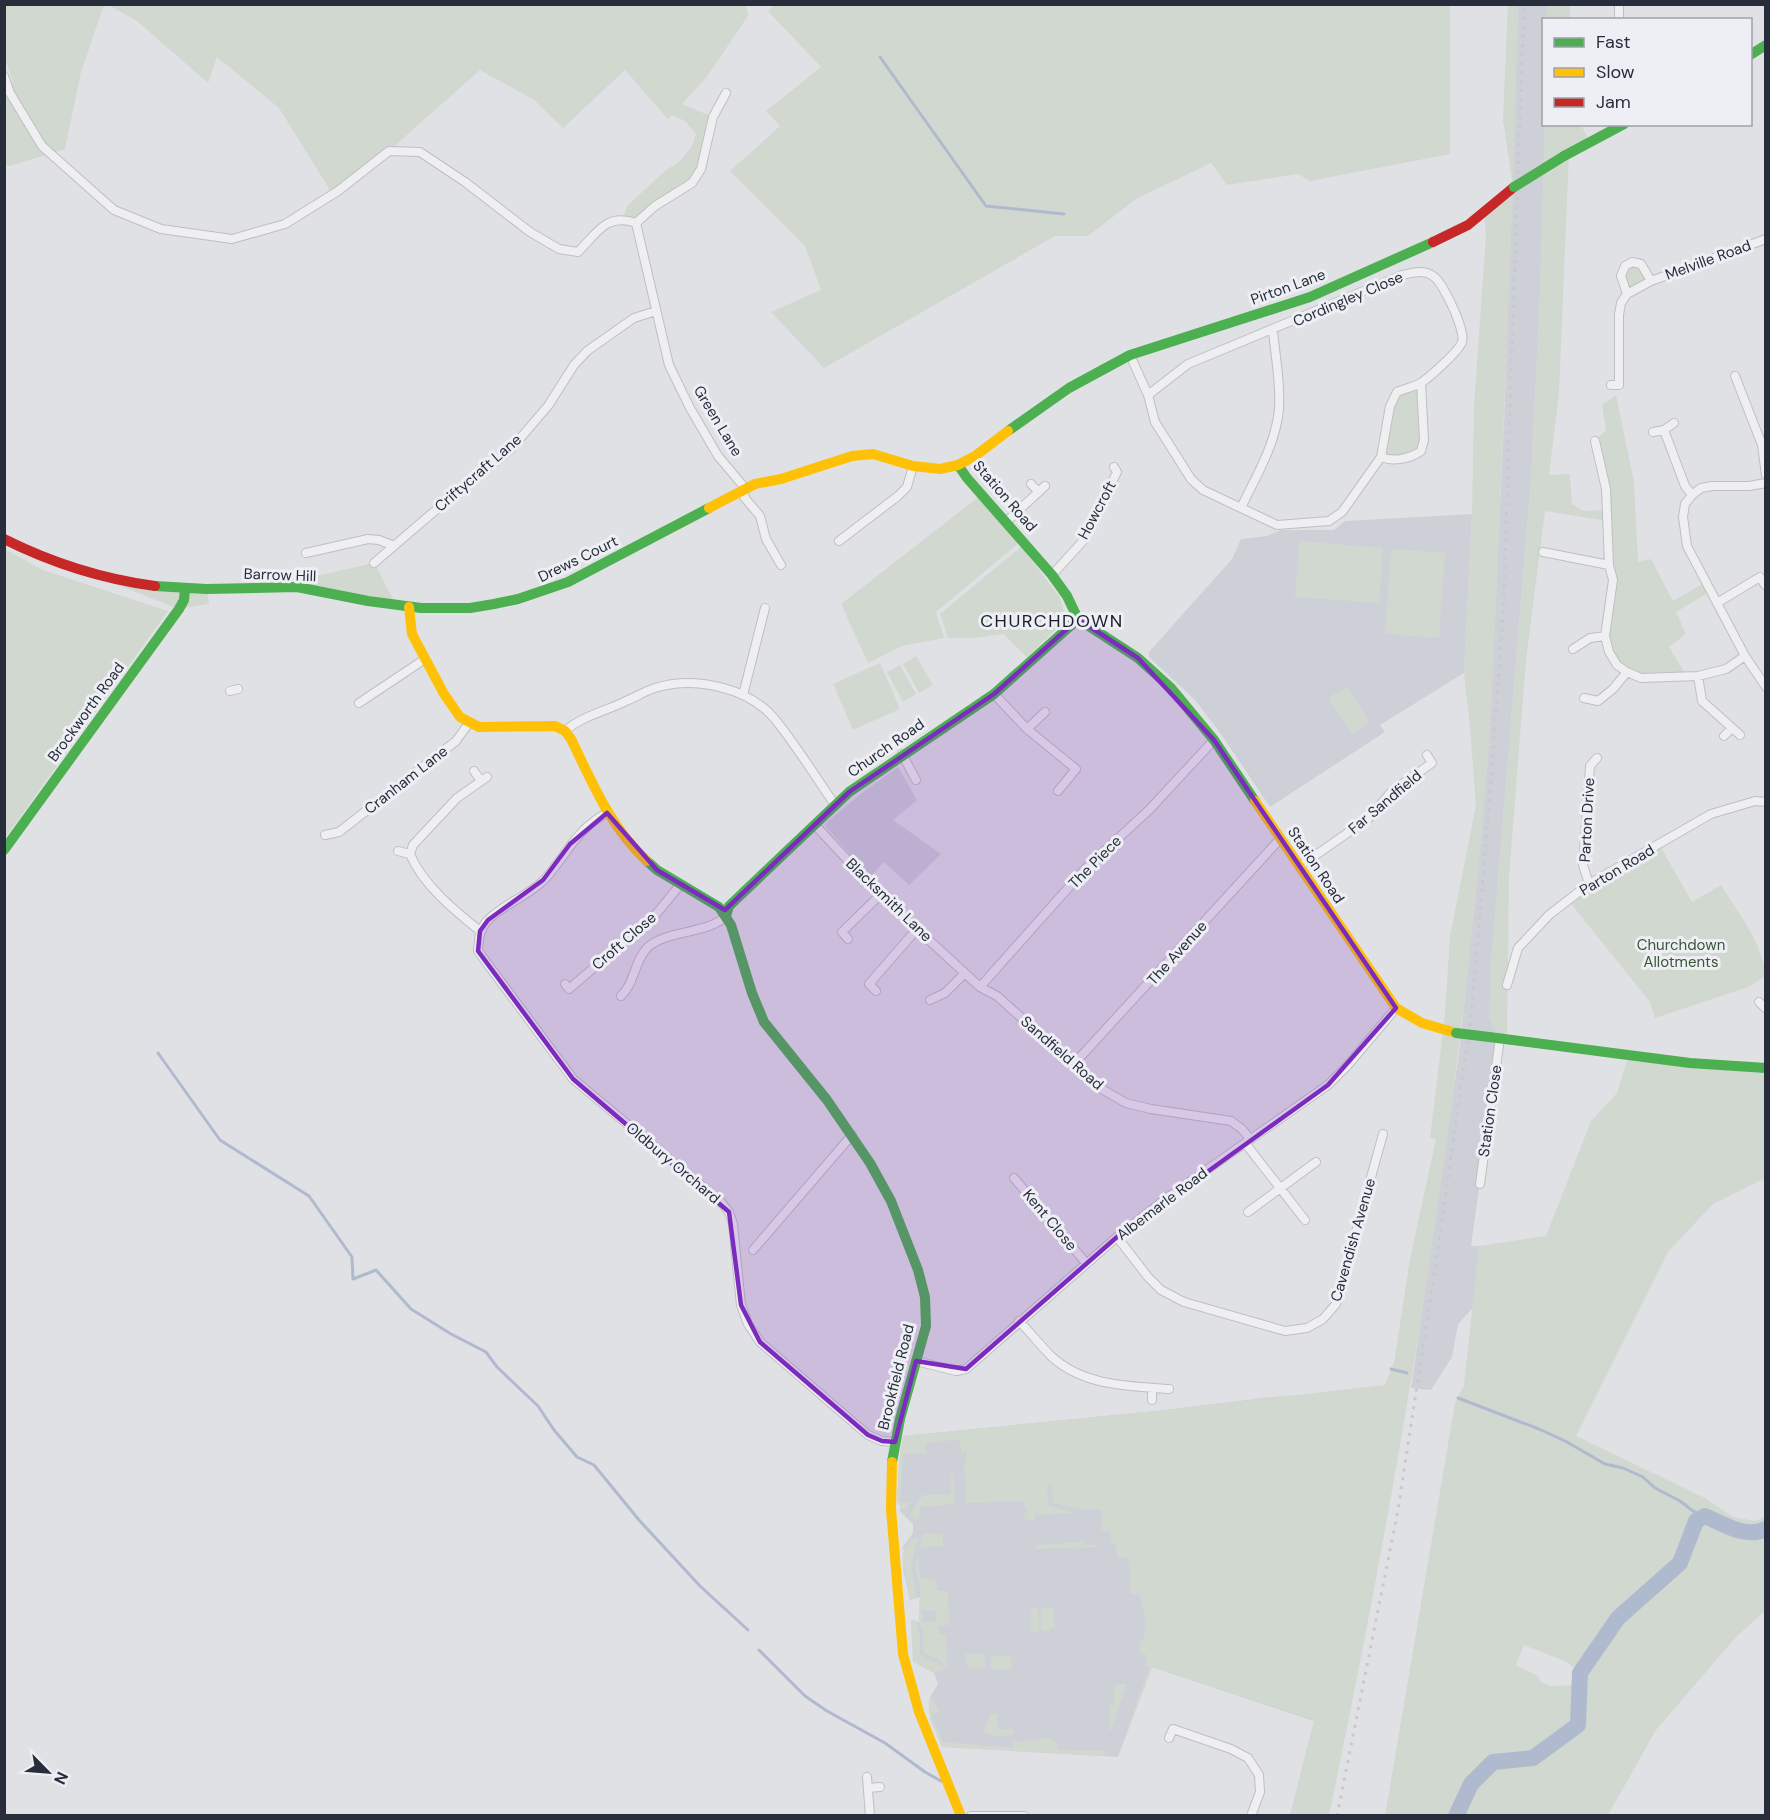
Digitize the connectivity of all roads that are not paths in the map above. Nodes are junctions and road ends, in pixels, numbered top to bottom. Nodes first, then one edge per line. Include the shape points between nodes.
1 (1766, 45) edge
2 (1752, 54) edge
3 (4, 76) edge
4 (726, 93) dead end
5 (1620, 126) edge
6 (636, 223) junction
7 (1766, 239) edge
8 (1651, 281) junction
9 (1627, 294) junction
10 (656, 311) junction
11 (1273, 330) junction
12 (1130, 355) junction
13 (1735, 376) dead end
14 (1420, 383) junction
15 (1611, 385) dead end
16 (1148, 395) junction
17 (1674, 423) dead end
18 (1664, 430) junction
19 (1653, 432) dead end
20 (1595, 441) dead end
21 (1381, 457) junction
22 (958, 465) junction
23 (913, 466) junction
24 (1126, 475) dead end
25 (1766, 475) edge
26 (1766, 483) edge
27 (1030, 484) dead end
28 (1046, 486) dead end
29 (745, 488) junction
30 (1038, 492) junction
31 (1692, 495) junction
32 (1241, 508) junction
33 (1006, 522) junction
34 (4, 539) edge
35 (839, 541) dead end
36 (393, 546) junction
37 (1543, 552) dead end
38 (306, 553) dead end
39 (374, 563) dead end
40 (781, 565) dead end
41 (1609, 565) junction
42 (1052, 575) junction
43 (1766, 585) edge
44 (185, 588) junction
45 (1717, 603) junction
46 (409, 607) junction
47 (765, 608) dead end
48 (1078, 618) junction
49 (1605, 636) junction
50 (1573, 649) dead end
51 (1745, 656) junction
52 (425, 659) junction
53 (1627, 672) junction
54 (1698, 676) junction
55 (1766, 687) edge
56 (994, 694) junction
57 (743, 696) junction
58 (1584, 698) dead end
59 (359, 703) dead end
60 (1045, 712) dead end
61 (469, 723) junction
62 (1732, 728) junction
63 (1027, 729) junction
64 (565, 731) junction
65 (1740, 735) dead end
66 (1724, 736) dead end
67 (1214, 740) junction
68 (902, 754) junction
69 (1426, 755) dead end
70 (1597, 758) dead end
71 (474, 771) dead end
72 (916, 780) dead end
73 (1058, 791) dead end
74 (1766, 802) edge
75 (835, 805) junction
76 (607, 813) junction
77 (815, 825) junction
78 (326, 835) dead end
79 (1280, 838) junction
80 (4, 850) edge
81 (398, 851) dead end
82 (410, 854) junction
83 (1300, 866) junction
84 (1589, 884) junction
85 (680, 885) junction
86 (880, 895) junction
87 (726, 916) junction
88 (836, 925) dead end
89 (917, 928) junction
90 (480, 931) junction
91 (965, 973) junction
92 (565, 984) dead end
93 (1507, 985) dead end
94 (980, 987) junction
95 (876, 991) dead end
96 (621, 996) dead end
97 (930, 1000) dead end
98 (1759, 1002) dead end
99 (1396, 1008) junction
100 (1766, 1009) edge
101 (1494, 1038) junction
102 (1073, 1065) junction
103 (1766, 1068) edge
104 (1383, 1134) dead end
105 (852, 1135) junction
106 (1247, 1141) junction
107 (1316, 1162) dead end
108 (1014, 1178) dead end
109 (1480, 1184) dead end
110 (1281, 1190) junction
111 (1248, 1212) dead end
112 (1305, 1220) dead end
113 (1117, 1237) junction
114 (753, 1250) dead end
115 (1086, 1263) junction
116 (1019, 1321) junction
117 (916, 1361) junction
118 (1152, 1388) junction
119 (1169, 1389) dead end
120 (1152, 1400) dead end
121 (895, 1442) junction
122 (1169, 1738) dead end
123 (867, 1777) dead end
124 (880, 1787) dead end
125 (868, 1788) junction
126 (870, 1815) edge
127 (961, 1815) edge
128 (971, 1815) edge
129 (1024, 1815) edge
130 (1251, 1815) edge

1 - 2 street
3 - 6 street via 42,146 114,210 161,229 232,239 285,224 338,191 389,151 420,152 559,249 578,252 609,221 623,218
4 - 6 street via 713,117 701,169 692,183
5 - 12 street, Pirton Lane, bridge via 1514,187 1468,225 1358,277 1273,310
6 - 10 street, Green Lane
7 - 8 street, Melville Road
8 - 9 street, Melville Road
8 - 9 street, Melville Road via 1641,264 1632,262 1625,266 1622,276
9 - 15 street, Melville Road via 1619,315 1619,385
10 - 29 street, Green Lane via 669,365 690,408 718,456
10 - 36 street, Criftycraft Lane via 634,318 587,351 549,406 511,449
11 - 14 street, Cordingley Close via 1402,275 1420,271 1432,275 1441,283 1462,330 1462,341
11 - 16 street, Cordingley Close via 1188,364
11 - 32 street, Cordingley Close via 1279,407 1276,426 1271,446
12 - 16 street, Cordingley Close
12 - 22 street, Pirton Lane via 1081,378
13 - 25 street via 1762,445
14 - 21 street, Cordingley Close via 1397,392 1390,406
14 - 21 street via 1424,440 1421,451 1413,457
16 - 32 street, Cordingley Close via 1155,422 1191,479 1203,490
17 - 18 street
18 - 19 street
18 - 31 street
20 - 41 street via 1606,489
21 - 32 street, Cordingley Close via 1342,512 1329,521 1277,525
22 - 23 street via 940,469
22 - 33 street, Station Road
23 - 29 street via 873,454 852,456
23 - 35 street via 907,487
24 - 42 street, Howcroft via 1116,470 1083,541
26 - 31 street via 1712,486
27 - 30 street
28 - 30 street
29 - 40 street, Green Lane via 744,497 760,516 766,539
29 - 46 street, Drews Court via 600,567 542,593 491,606 432,610
30 - 33 street
31 - 45 street via 1685,504 1683,517 1687,546
33 - 42 street, Station Road
34 - 44 street, Barrow Hill via 95,576
36 - 38 street via 368,539
36 - 39 street, Criftycraft Lane
37 - 41 street
41 - 49 street via 1612,580
42 - 48 street, Station Road
43 - 45 street via 1761,577
44 - 46 street, Barrow Hill via 297,587
44 - 80 street, Brockworth Road via 179,609
45 - 51 street
46 - 52 street via 411,634
47 - 57 street
48 - 56 street, Church Road
48 - 67 street, Station Road via 1138,658 1171,688
49 - 50 street via 1590,638
49 - 53 street via 1617,665
51 - 54 street via 1726,669
51 - 55 street
52 - 59 street
52 - 61 street via 460,717
53 - 54 street via 1650,679
53 - 58 street via 1598,701
54 - 62 street via 1702,701
56 - 63 street
56 - 68 street, Church Road
57 - 64 street via 693,683 656,688 575,722
57 - 75 street via 773,717
60 - 63 street
61 - 64 street via 480,727 555,726
61 - 78 street, Cranham Lane via 456,741 339,832
62 - 65 street
62 - 66 street
63 - 73 street via 1076,769
64 - 76 street
67 - 79 street, Station Road
67 - 94 street, The Piece via 1149,810 1086,868
68 - 72 street
68 - 75 street, Church Road
69 - 83 street, Far Sandfield via 1432,763 1391,792 1369,818
70 - 84 street, Parton Drive via 1590,766 1582,865
71 - 82 street via 484,779 457,798 413,845
74 - 84 street, Parton Road via 1755,801 1711,814
75 - 77 street, Church Road
76 - 85 street via 634,849
76 - 90 street via 593,820 570,844 543,880 488,920
77 - 86 street, Blacksmith Lane
77 - 87 street, Church Road via 729,906
79 - 83 street, Station Road
79 - 102 street, The Avenue
81 - 82 street
82 - 90 street via 449,906
83 - 99 street, Station Road
84 - 93 street, Parton Road via 1549,915 1518,948
85 - 87 street
85 - 92 street, Croft Close via 657,913 570,989
86 - 88 street via 845,935
86 - 89 street, Blacksmith Lane
87 - 96 street via 718,923 649,946 640,957 632,991
87 - 105 street, Brookfield Road via 764,1022
89 - 91 street, Blacksmith Lane
89 - 95 street via 867,981
90 - 121 street, Oldbury Orchard via 478,951 573,1079 729,1212 741,1305 760,1342 868,1435
91 - 94 street, Blacksmith Lane
91 - 97 street via 945,993
94 - 102 street, Sandfield Road via 997,996
98 - 100 street
99 - 101 street, Station Road, bridge via 1422,1023
99 - 106 street, Albemarle Road via 1328,1085
101 - 103 street, Station Road via 1690,1063
101 - 109 street, Station Close
102 - 106 street, Sandfield Road via 1100,1088 1126,1102 1231,1121 1242,1129
104 - 113 street, Cavendish Avenue via 1336,1304 1323,1319 1307,1328 1285,1331 1185,1302 1161,1290
105 - 114 street
105 - 117 street, Brookfield Road via 891,1201 918,1270 926,1326
106 - 110 street, Sandfield Road
106 - 113 street, Albemarle Road
107 - 110 street
108 - 115 street, Kent Close
110 - 111 street
110 - 112 street, Sandfield Road
113 - 115 street, Albemarle Road
115 - 116 street, Albemarle Road
116 - 117 street, Albemarle Road via 966,1369 956,1371
116 - 118 street via 1052,1357 1073,1371 1097,1382
117 - 121 street, Brookfield Road
118 - 119 street
118 - 120 street
121 - 127 street, Brookfield Road via 891,1509 903,1654 919,1712
122 - 130 street via 1173,1729 1248,1758 1259,1775 1260,1792
123 - 125 street
124 - 125 street
125 - 126 street
128 - 129 street

